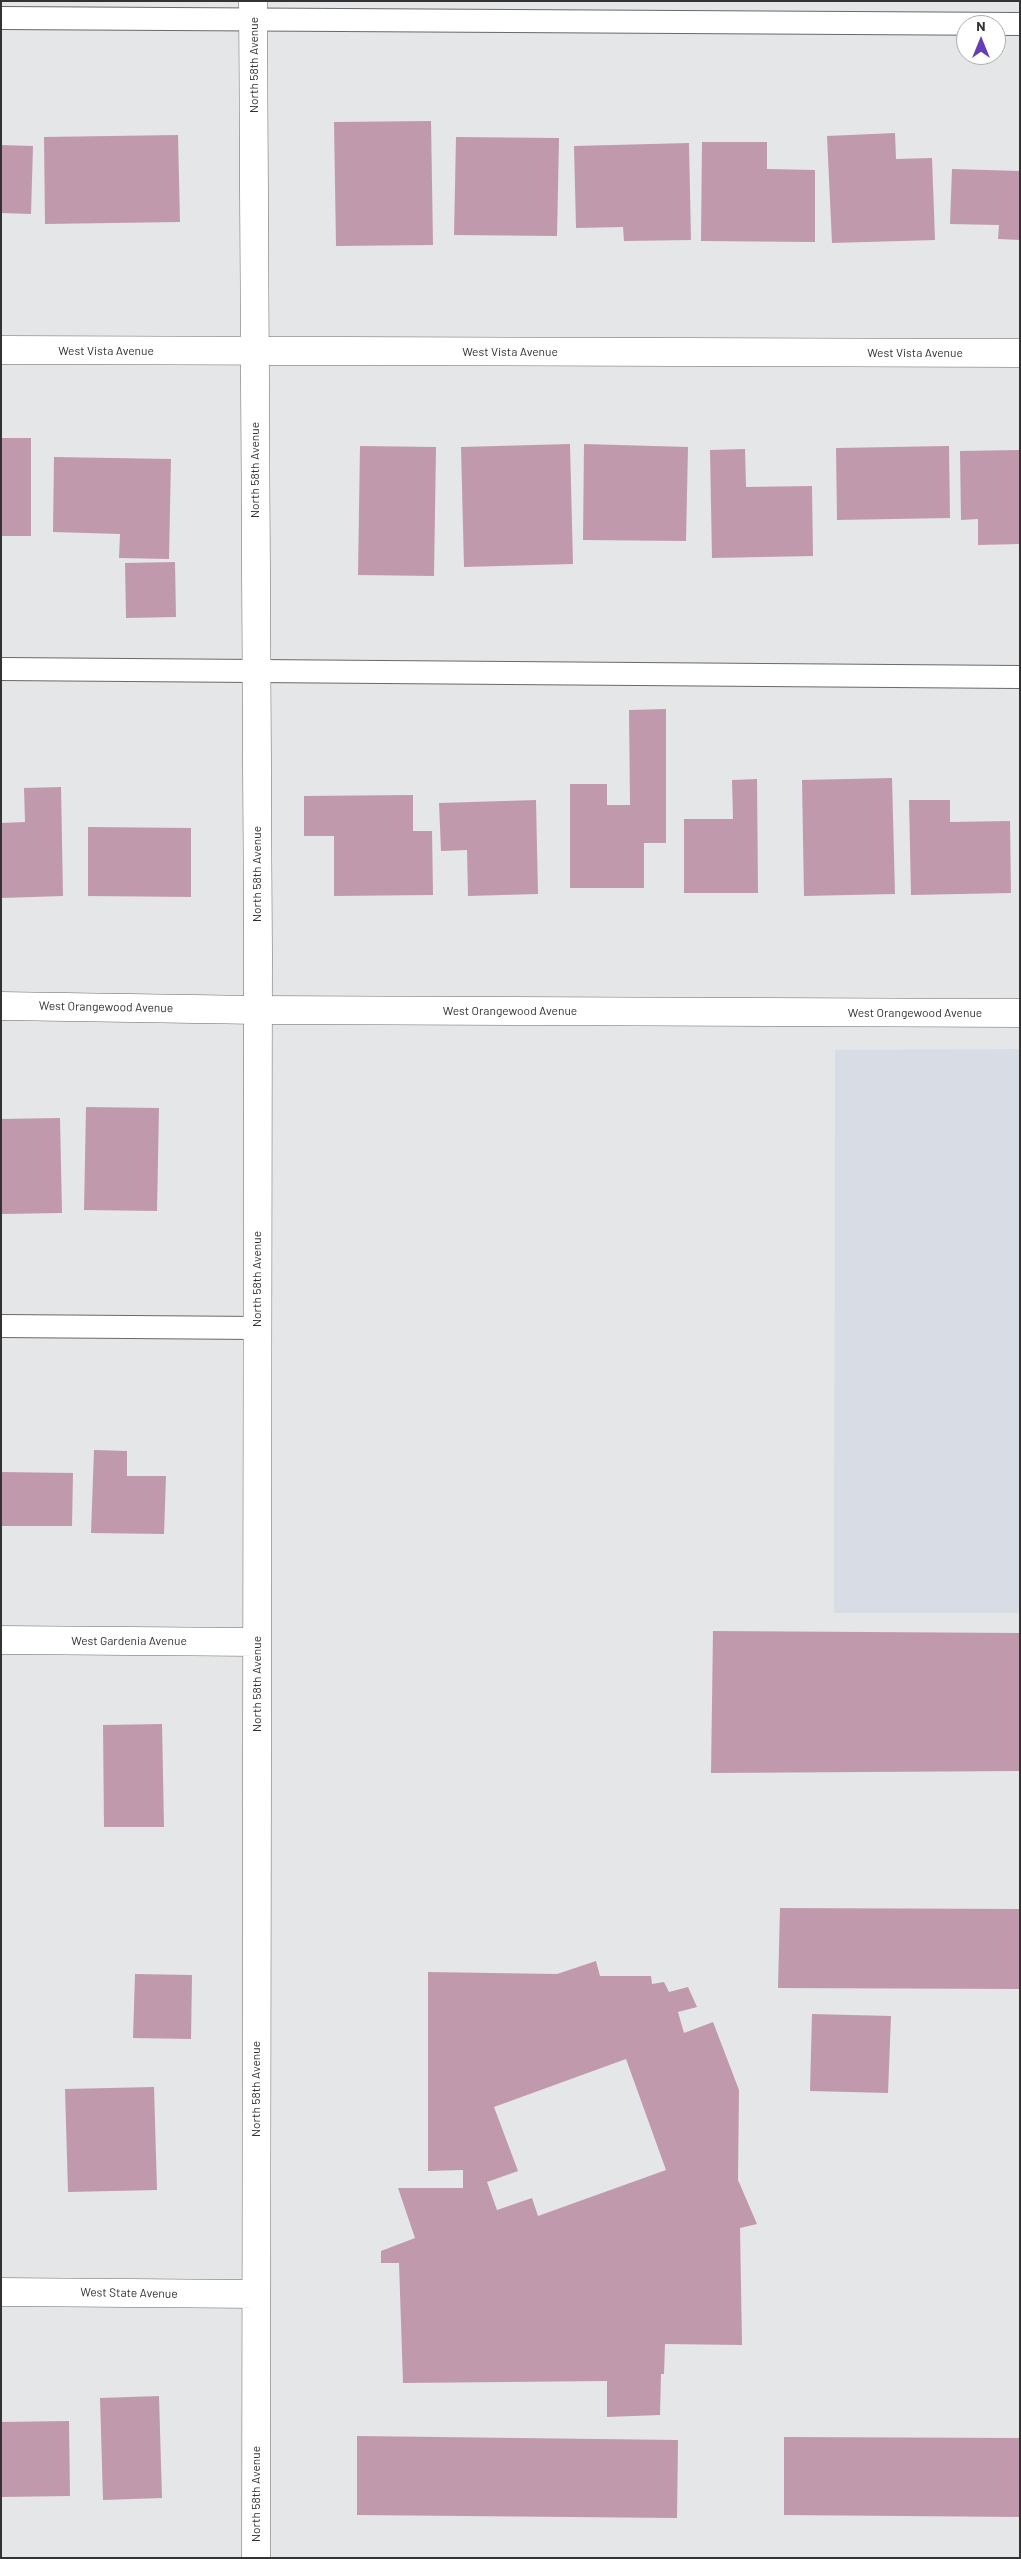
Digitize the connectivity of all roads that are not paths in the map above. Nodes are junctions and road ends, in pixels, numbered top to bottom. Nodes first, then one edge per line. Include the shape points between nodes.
1 (253, 10) edge
2 (1, 18) edge
3 (1020, 24) edge
4 (1, 350) edge
5 (255, 352) junction
6 (1020, 353) edge
7 (1, 669) edge
8 (256, 670) junction
9 (1020, 677) edge
10 (1, 1006) edge
11 (258, 1010) junction
12 (1020, 1013) edge
13 (1, 1326) edge
14 (257, 1328) junction
15 (1, 1640) edge
16 (257, 1642) junction
17 (1, 2292) edge
18 (256, 2294) junction
19 (256, 2558) edge

1 - 2 lane
1 - 3 lane
1 - 5 street, North 58th Avenue
4 - 5 street, West Vista Avenue
5 - 6 street, West Vista Avenue
5 - 8 street, North 58th Avenue
7 - 8 lane
8 - 9 lane
8 - 11 street, North 58th Avenue
10 - 11 street, West Orangewood Avenue
11 - 12 street, West Orangewood Avenue
11 - 14 street, North 58th Avenue
13 - 14 lane
14 - 16 street, North 58th Avenue
15 - 16 street, West Gardenia Avenue
16 - 18 street, North 58th Avenue
17 - 18 street, West State Avenue
18 - 19 street, North 58th Avenue

